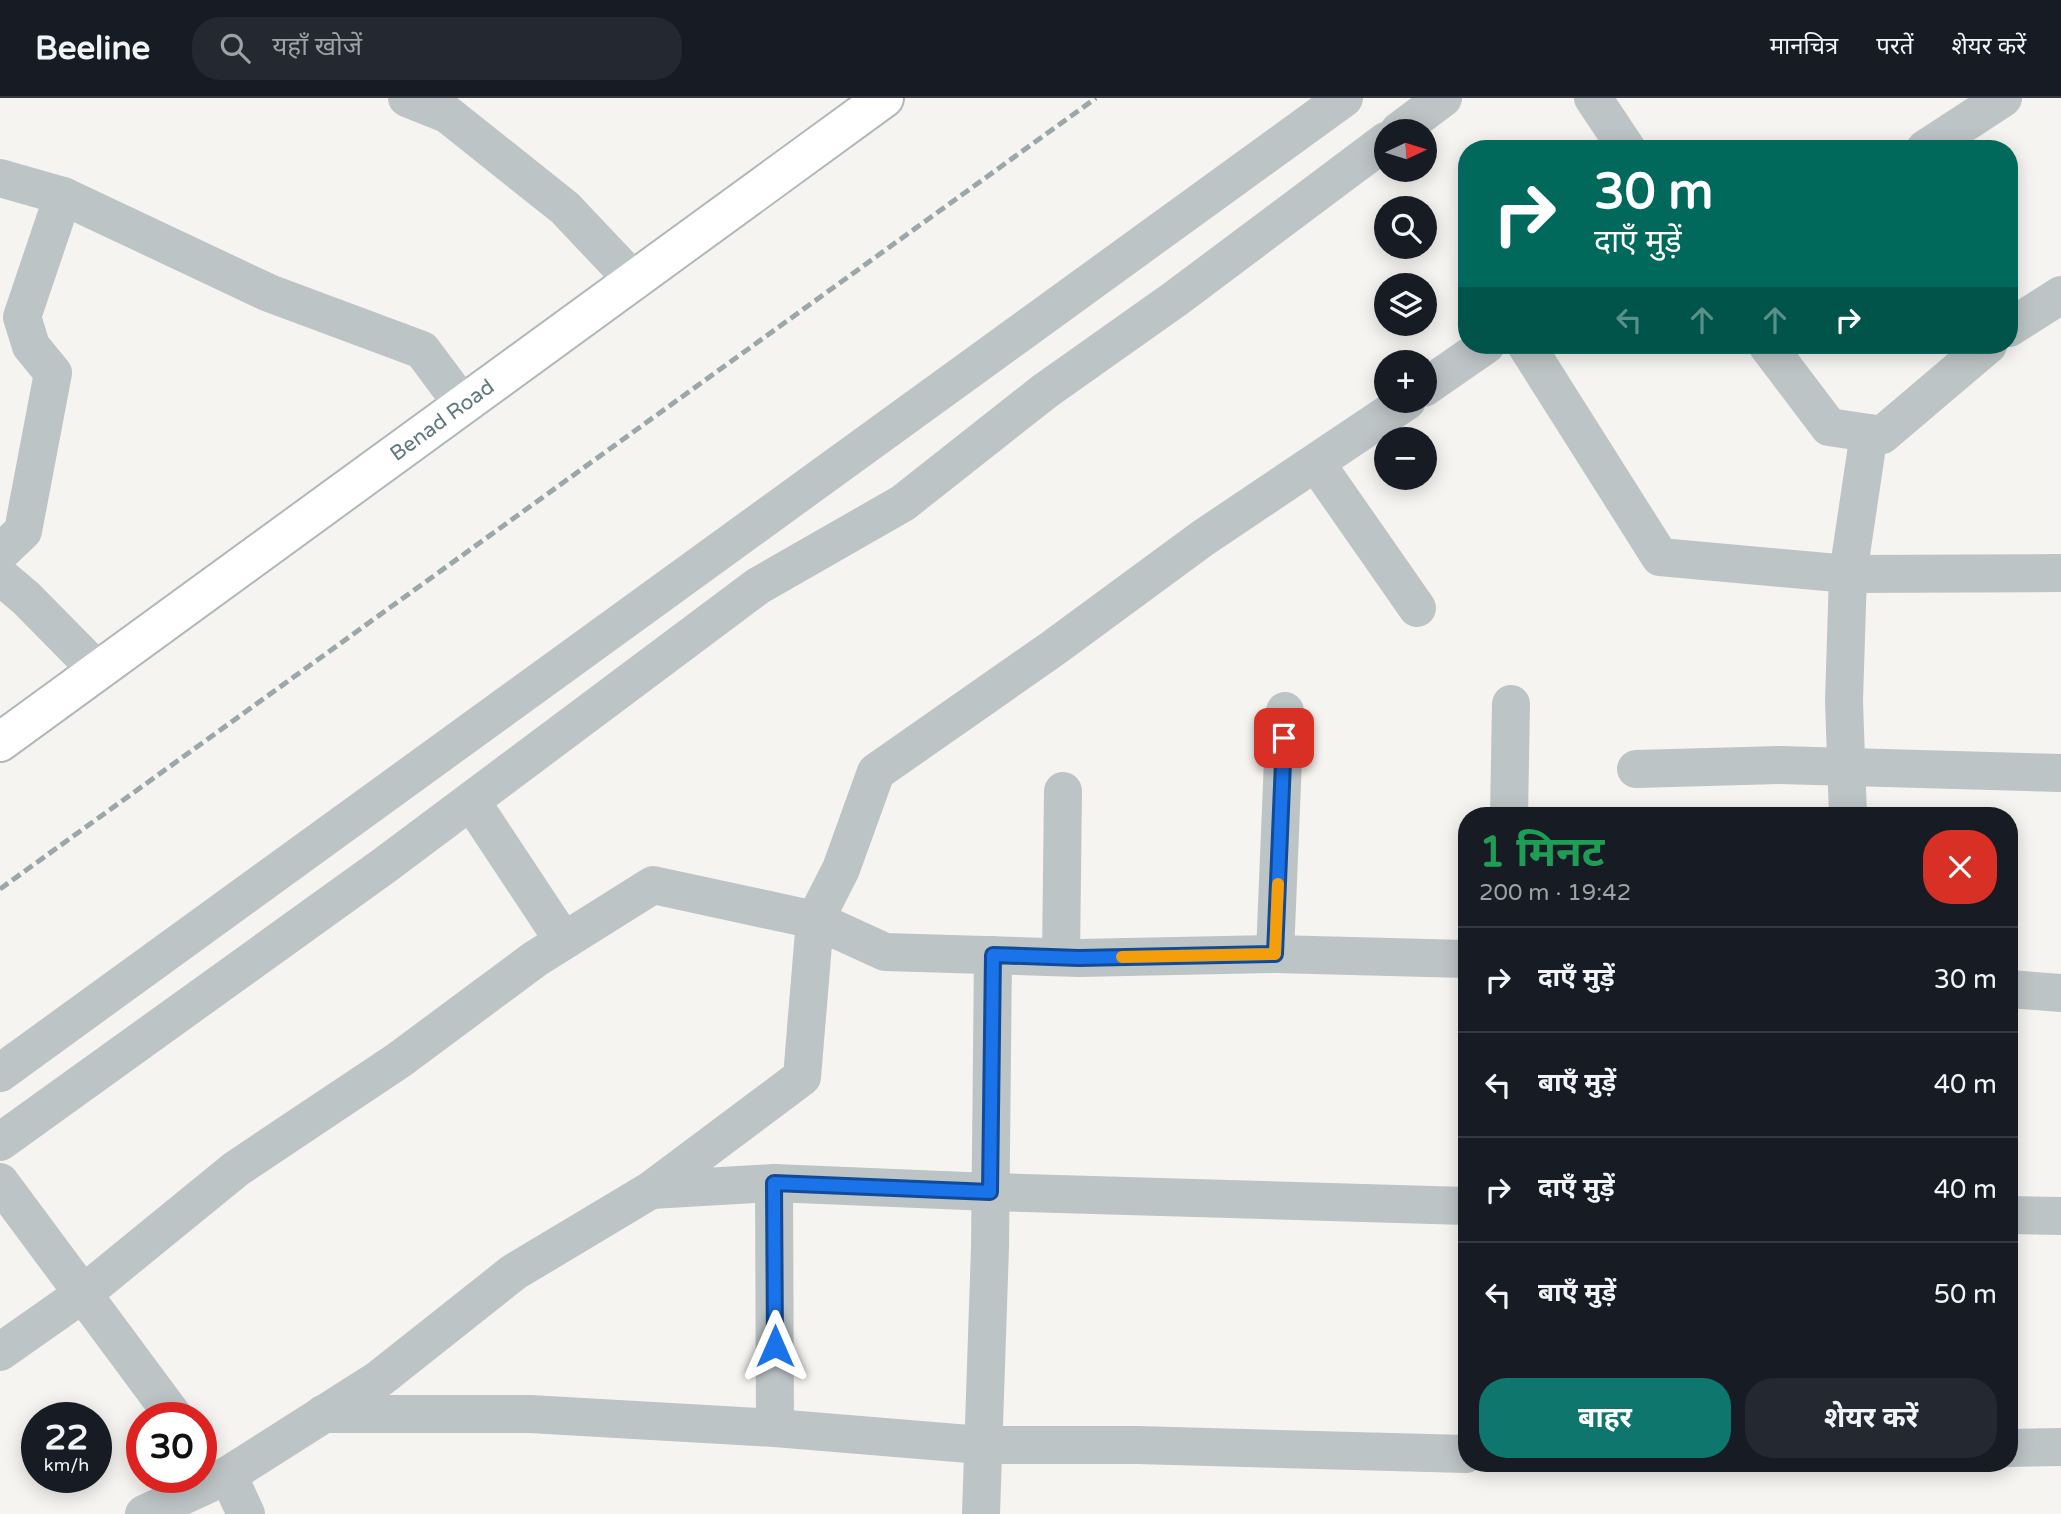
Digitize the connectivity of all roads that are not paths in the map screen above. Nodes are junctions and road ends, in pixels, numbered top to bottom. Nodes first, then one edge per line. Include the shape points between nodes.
1 (407, 98) edge
2 (884, 98) edge
3 (1343, 98) edge
4 (1443, 98) edge
5 (1593, 98) edge
6 (2003, 98) edge
7 (1415, 119) edge
8 (1621, 140) edge
9 (1939, 140) edge
10 (1374, 150) edge
11 (0, 178) edge
12 (63, 196) junction
13 (634, 281) junction
14 (2061, 295) edge
15 (2018, 322) edge
16 (16, 343) edge
17 (1473, 354) edge
18 (1532, 354) edge
19 (1774, 354) edge
20 (1977, 354) edge
21 (1437, 379) edge
22 (463, 405) junction
23 (1389, 413) edge
24 (1869, 433) junction
25 (1316, 463) junction
26 (0, 554) edge
27 (2061, 573) edge
28 (1849, 574) junction
29 (0, 576) edge
30 (1417, 608) dead end
31 (98, 671) junction
32 (1511, 704) dead end
33 (1285, 711) dead end
34 (0, 742) edge
35 (1847, 768) junction
36 (1636, 769) dead end
37 (2061, 773) edge
38 (1063, 791) dead end
39 (471, 801) junction
40 (1509, 807) edge
41 (1848, 807) edge
42 (815, 920) junction
43 (563, 940) junction
44 (1275, 954) junction
45 (993, 955) junction
46 (1061, 957) junction
47 (1458, 959) edge
48 (2018, 990) edge
49 (2061, 993) edge
50 (0, 1073) edge
51 (0, 1142) edge
52 (0, 1182) edge
53 (774, 1183) junction
54 (651, 1190) junction
55 (990, 1192) junction
56 (1458, 1206) edge
57 (2018, 1215) edge
58 (2061, 1216) edge
59 (84, 1293) junction
60 (0, 1352) edge
61 (163, 1402) edge
62 (323, 1414) junction
63 (775, 1428) junction
64 (981, 1445) junction
65 (2061, 1447) edge
66 (2018, 1448) edge
67 (1458, 1454) edge
68 (217, 1470) edge
69 (217, 1476) edge
70 (179, 1493) edge
71 (144, 1514) edge
72 (246, 1514) edge
73 (981, 1514) edge

1 - 13 street via 447,114 565,208
2 - 13 main road, Benad Road
3 - 50 street
4 - 7 street
5 - 8 street
6 - 9 street
10 - 39 street via 1045,391 902,503 758,586
11 - 12 street
12 - 16 street
12 - 22 street via 268,293 422,349
13 - 22 main road, Benad Road
14 - 15 street
16 - 26 street via 53,373 23,531
17 - 21 street
18 - 28 street via 1660,557
19 - 24 street via 1829,427
20 - 24 street via 1882,435
22 - 31 main road, Benad Road
23 - 25 street
24 - 28 street
25 - 30 street
25 - 42 street via 1203,538 876,772 841,869
27 - 28 street
28 - 35 street via 1844,701
29 - 31 street
31 - 34 main road, Benad Road
32 - 40 street
33 - 44 street
35 - 36 street
35 - 37 street
35 - 41 street
38 - 46 street
39 - 43 street
39 - 51 street
42 - 43 street via 653,886
42 - 45 street via 885,952
42 - 54 street via 802,1077
43 - 59 street via 399,1060 236,1169
44 - 46 street
44 - 47 street
45 - 46 street
45 - 55 street
48 - 49 street
52 - 59 street
53 - 54 street
53 - 55 street
53 - 63 street
54 - 62 street via 514,1272 379,1379
55 - 56 street
55 - 64 street
57 - 58 street
59 - 60 street
59 - 61 street
62 - 63 street via 530,1414
62 - 68 street
63 - 64 street
64 - 67 street
64 - 73 street
65 - 66 street
69 - 72 street
70 - 71 street

